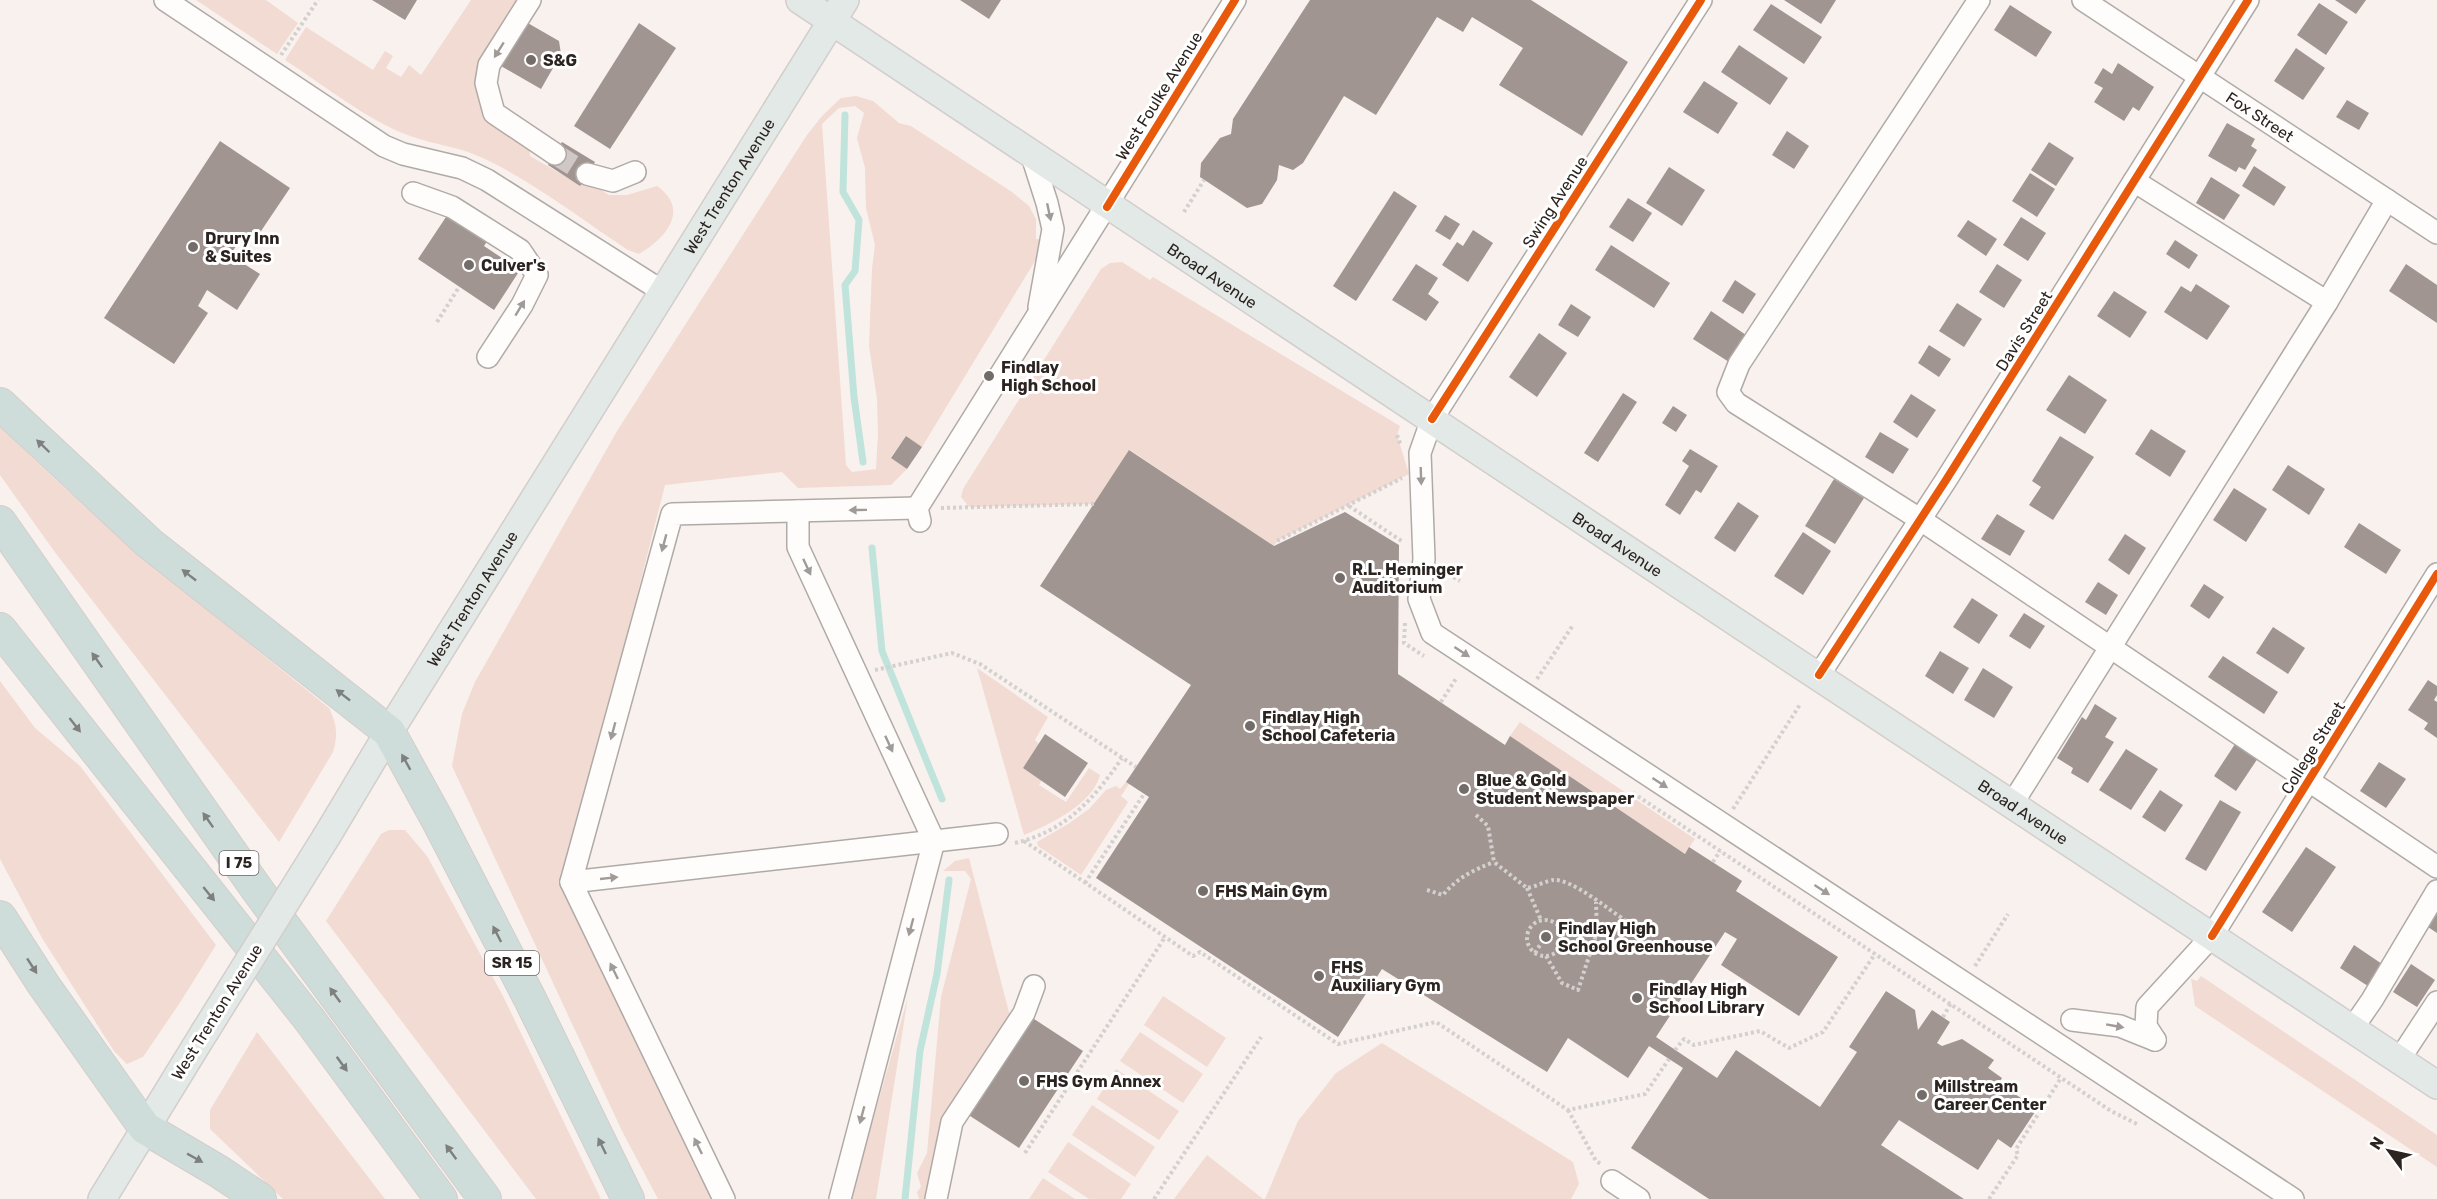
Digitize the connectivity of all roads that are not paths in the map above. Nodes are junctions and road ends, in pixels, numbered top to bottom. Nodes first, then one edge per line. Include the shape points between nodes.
1 (165, 0) edge
2 (530, 0) edge
3 (800, 0) edge
4 (1235, 0) edge
5 (1701, 0) edge
6 (1979, 0) edge
7 (2083, 0) edge
8 (2248, 0) edge
9 (838, 11) edge
10 (2198, 77) junction
11 (555, 154) tunnel mouth
12 (1032, 156) junction
13 (635, 172) dead end
14 (587, 174) tunnel mouth
15 (2133, 181) junction
16 (413, 193) dead end
17 (2387, 200) junction
18 (1107, 207) junction
19 (2437, 233) edge
20 (662, 291) junction
21 (2327, 302) junction
22 (1037, 317) junction
23 (488, 357) dead end
24 (0, 404) edge
25 (1432, 419) junction
26 (798, 511) junction
27 (1921, 520) junction
28 (0, 522) edge
29 (2437, 574) edge
30 (0, 629) edge
31 (2110, 648) junction
32 (1819, 675) junction
33 (389, 732) junction
34 (2307, 781) junction
35 (2012, 804) junction
36 (1003, 840) road end
37 (934, 841) junction
38 (2437, 867) edge
39 (571, 882) junction
40 (2437, 891) edge
41 (0, 917) edge
42 (2212, 936) junction
43 (1034, 986) dead end
44 (2437, 1002) edge
45 (2072, 1020) dead end
46 (2352, 1029) junction
47 (2399, 1060) junction
48 (2437, 1085) edge
49 (145, 1128) junction
50 (1612, 1181) road end
51 (102, 1199) edge
52 (260, 1199) edge
53 (441, 1199) edge
54 (485, 1199) edge
55 (628, 1199) edge
56 (724, 1199) edge
57 (840, 1199) edge
58 (936, 1199) edge
59 (1639, 1199) edge
60 (2293, 1199) edge

1 - 20 street via 366,135 403,153 462,168 487,180
2 -> 11 street via 489,65 486,83 494,113
3 - 9 main road, Broad Avenue
4 - 18 street, West Foulke Avenue
5 - 25 street, Swing Avenue
6 - 27 street via 1739,364 1728,392 1736,404
7 - 10 street, Fox Street
8 - 10 street, Davis Street
9 - 12 main road, Broad Avenue
9 - 20 main road, West Trenton Avenue
10 - 15 street, Davis Street
10 - 17 street, Fox Street
12 - 18 main road, Broad Avenue
12 -> 22 street via 1053,230
13 - 14 street via 613,182
15 - 21 street
15 - 27 street, Davis Street
23 -> 16 street via 537,275 520,250 452,207
17 - 19 street, Fox Street
17 - 21 street
18 - 22 street, West Foulke Avenue
18 - 25 main road, Broad Avenue
20 - 33 main road, West Trenton Avenue
21 - 31 street
22 -> 26 street, West Foulke Avenue via 918,515
33 -> 24 highway via 149,543
25 - 32 main road, Broad Avenue
25 -> 60 street, Swing Avenue via 1420,453 1424,559 1419,598 1432,633
26 -> 37 street via 798,546
26 -> 39 street via 672,514
27 - 31 street
27 - 32 street, Davis Street
54 -> 28 highway, I 75 via 256,888
29 - 34 street, College Street
30 -> 53 highway, I 75 via 309,1019
31 - 34 street
31 - 35 street
32 - 35 main road, Broad Avenue
33 - 49 main road, West Trenton Avenue, bridge
55 -> 33 highway, SR 15 via 530,999
34 - 38 street
34 - 42 street, College Street
35 - 42 main road, Broad Avenue
36 - 37 street
39 -> 37 street
37 -> 57 street
56 -> 39 street
40 - 46 street
41 -> 49 highway
45 -> 42 street, College Street via 2120,1026 2155,1040 2146,1026 2147,1007
42 - 46 main road, Broad Avenue
43 - 58 street via 1024,1012 952,1122
44 - 47 street
46 - 47 main road, Broad Avenue
47 - 48 main road, Broad Avenue
49 - 51 main road, West Trenton Avenue
49 -> 52 highway
50 - 59 street

